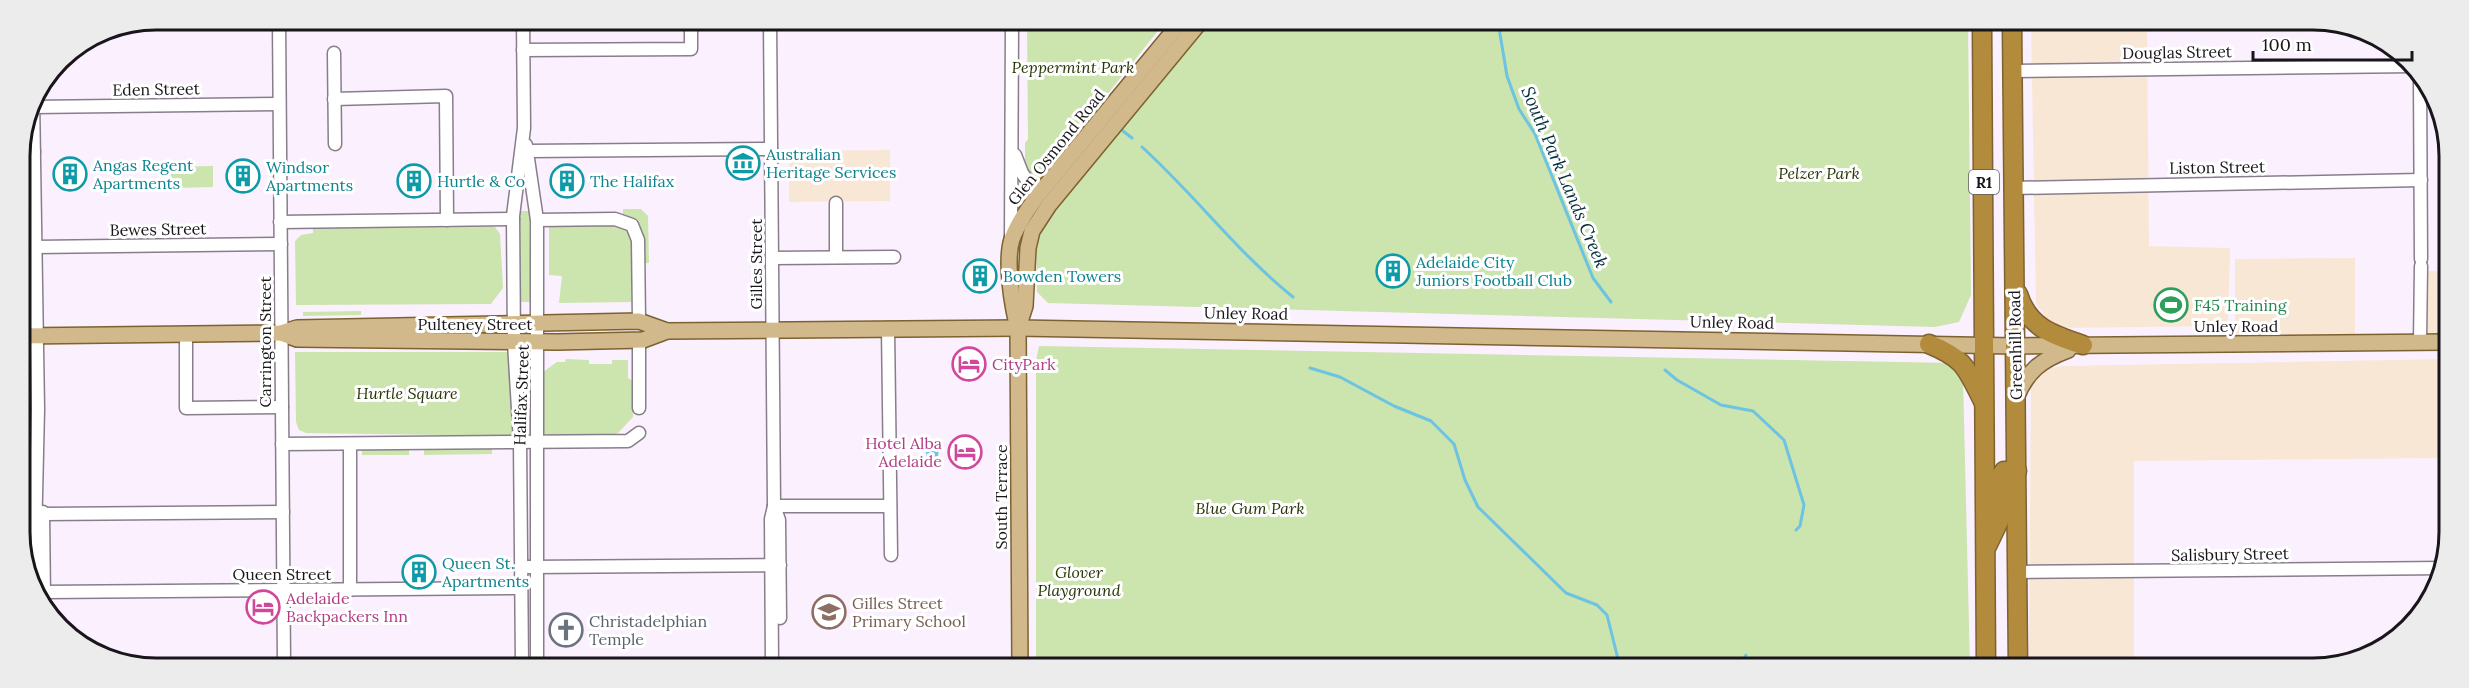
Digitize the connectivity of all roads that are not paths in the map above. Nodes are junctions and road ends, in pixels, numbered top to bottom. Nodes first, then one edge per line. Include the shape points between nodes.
1 (279, 30) edge
2 (523, 30) edge
3 (691, 30) edge
4 (770, 30) edge
5 (1012, 30) edge
6 (1175, 30) edge
7 (1192, 30) edge
8 (2011, 30) edge
9 (1982, 32) edge
10 (523, 50) junction
11 (334, 53) dead end
12 (2401, 66) edge
13 (2012, 71) junction
14 (2420, 90) edge
15 (1130, 95) junction
16 (334, 99) junction
17 (42, 103) edge
18 (279, 105) junction
19 (33, 126) edge
20 (524, 128) junction
21 (334, 144) dead end
22 (1012, 146) junction
23 (771, 149) junction
24 (527, 151) junction
25 (30, 152) edge
26 (34, 152) junction
27 (2421, 180) junction
28 (2013, 188) junction
29 (1043, 200) junction
30 (836, 203) dead end
31 (513, 219) junction
32 (447, 220) junction
33 (537, 220) junction
34 (280, 222) junction
35 (2014, 236) junction
36 (1011, 242) junction
37 (280, 244) junction
38 (35, 247) junction
39 (1984, 254) junction
40 (836, 257) junction
41 (894, 257) dead end
42 (772, 258) junction
43 (30, 260) edge
44 (35, 260) junction
45 (2014, 284) junction
46 (639, 321) junction
47 (30, 323) edge
48 (513, 323) junction
49 (539, 323) junction
50 (888, 328) junction
51 (1018, 328) junction
52 (773, 329) junction
53 (667, 331) junction
54 (281, 333) junction
55 (186, 335) junction
56 (30, 336) edge
57 (639, 340) junction
58 (539, 342) junction
59 (2420, 342) junction
60 (2439, 342) edge
61 (514, 343) junction
62 (30, 344) edge
63 (1929, 344) junction
64 (1985, 345) junction
65 (2083, 345) junction
66 (2015, 346) junction
67 (2016, 400) junction
68 (1985, 406) junction
69 (282, 407) junction
70 (639, 408) dead end
71 (38, 409) junction
72 (639, 433) dead end
73 (520, 442) junction
74 (535, 442) junction
75 (282, 444) junction
76 (350, 444) junction
77 (2017, 471) junction
78 (774, 506) junction
79 (890, 506) junction
80 (283, 512) junction
81 (43, 514) junction
82 (1986, 549) junction
83 (891, 555) dead end
84 (34, 565) edge
85 (775, 565) junction
86 (537, 566) junction
87 (521, 567) junction
88 (2434, 568) edge
89 (2017, 572) junction
90 (44, 588) edge
91 (521, 588) junction
92 (284, 590) junction
93 (350, 590) junction
94 (48, 596) edge
95 (776, 610) junction
96 (284, 658) edge
97 (522, 658) edge
98 (537, 658) edge
99 (773, 658) edge
100 (779, 658) edge
101 (1020, 658) edge
102 (1986, 658) edge
103 (2018, 658) edge

1 - 18 street, Carrington Street
2 - 10 street, Halifax Street
3 - 10 street via 691,49
4 - 23 street, Gilles Street
5 - 22 street, South Terrace
6 - 15 main road, Glen Osmond Road
7 - 15 main road, Glen Osmond Road
8 - 13 highway, Greenhill Road / R1
9 - 39 highway, Greenhill Road / R1
10 - 20 street, Halifax Street
11 - 16 street
12 - 13 street, Douglas Street
13 - 28 highway, Greenhill Road / R1
14 - 27 street
15 - 29 main road, Glen Osmond Road
16 - 21 street
16 - 32 street via 446,96
17 - 18 street, Eden Street
18 - 34 street, Carrington Street
19 - 26 street
20 - 24 street, Halifax Street
20 - 31 street, Halifax Street
22 - 29 street, South Terrace via 1022,173
22 - 36 street, South Terrace
23 - 24 street
23 - 42 street, Gilles Street
24 - 33 street, Halifax Street
25 - 26 street
26 - 38 street
27 - 28 street, Liston Street
27 - 59 street
28 - 35 highway, Greenhill Road / R1
29 - 36 main road, Glen Osmond Road via 1019,222
29 - 51 main road, South Terrace via 1028,248 1026,302
30 - 40 street
31 - 32 street
31 - 48 street, Halifax Street
32 - 34 street
33 - 46 street via 615,219 632,225 638,240
33 - 49 street, Halifax Street
34 - 37 street, Carrington Street
35 - 39 highway via 1992,257
35 - 45 highway, Greenhill Road / R1
36 - 51 main road, South Terrace via 1010,299
37 - 38 street, Bewes Street
37 - 54 street, Carrington Street
38 - 44 street
39 - 64 highway, Greenhill Road / R1
40 - 41 street
40 - 42 street
42 - 52 street, Gilles Street
43 - 44 street
44 - 47 street
45 - 65 highway via 2031,322
45 - 66 highway, Greenhill Road / R1
46 - 49 main road, Pulteney Street
46 - 53 main road, Pulteney Street
48 - 49 main road, Pulteney Street
48 - 54 main road, Pulteney Street via 297,328
48 - 61 street, Halifax Street
49 - 58 street, Halifax Street
50 - 51 main road, Pulteney Street
50 - 52 main road, Pulteney Street
50 - 79 street
51 - 63 main road, Unley Road
51 - 101 main road, South Terrace
52 - 53 main road, Pulteney Street
52 - 78 street, Gilles Street
53 - 57 main road, Pulteney Street
54 - 55 main road, Pulteney Street
54 - 61 main road, Pulteney Street via 297,339
54 - 69 street, Carrington Street
55 - 56 main road, Pulteney Street
55 - 69 street via 186,408
57 - 58 main road, Pulteney Street
57 - 70 street
58 - 61 main road, Pulteney Street
58 - 74 street, Halifax Street
59 - 60 main road, Unley Road
59 - 65 main road, Unley Road
61 - 73 street, Halifax Street
62 - 71 street
63 - 64 main road, Unley Road
63 - 68 highway via 1954,355 1969,373
64 - 66 main road, Unley Road
64 - 68 highway, Greenhill Road / R1
65 - 66 main road, Unley Road
65 - 67 main road via 2051,356 2032,368
66 - 67 highway, Greenhill Road / R1
67 - 77 highway, Greenhill Road / R1
68 - 82 highway, Greenhill Road / R1
69 - 75 street, Carrington Street
71 - 81 street
71 - 84 street
72 - 74 street via 628,441
73 - 74 street
73 - 76 street
73 - 87 street, Halifax Street
74 - 86 street, Halifax Street
75 - 76 street
75 - 80 street, Carrington Street
76 - 93 street
77 - 82 highway via 2004,471 2000,477 1999,521
77 - 89 highway, Greenhill Road / R1
78 - 79 street
78 - 85 street, Gilles Street via 771,519
79 - 83 street
80 - 81 street
80 - 92 street, Carrington Street
81 - 90 street
82 - 102 highway, Greenhill Road / R1
85 - 86 street
85 - 95 street, Gilles Street
86 - 87 street
86 - 98 street, Halifax Street
87 - 91 street, Halifax Street
88 - 89 street, Salisbury Street
89 - 103 highway, Greenhill Road / R1
91 - 93 street, Queen Street
91 - 97 street, Halifax Street
92 - 93 street, Queen Street
92 - 94 street, Queen Street
92 - 96 street, Carrington Street
95 - 99 street, Gilles Street
95 - 100 street, Gilles Street

